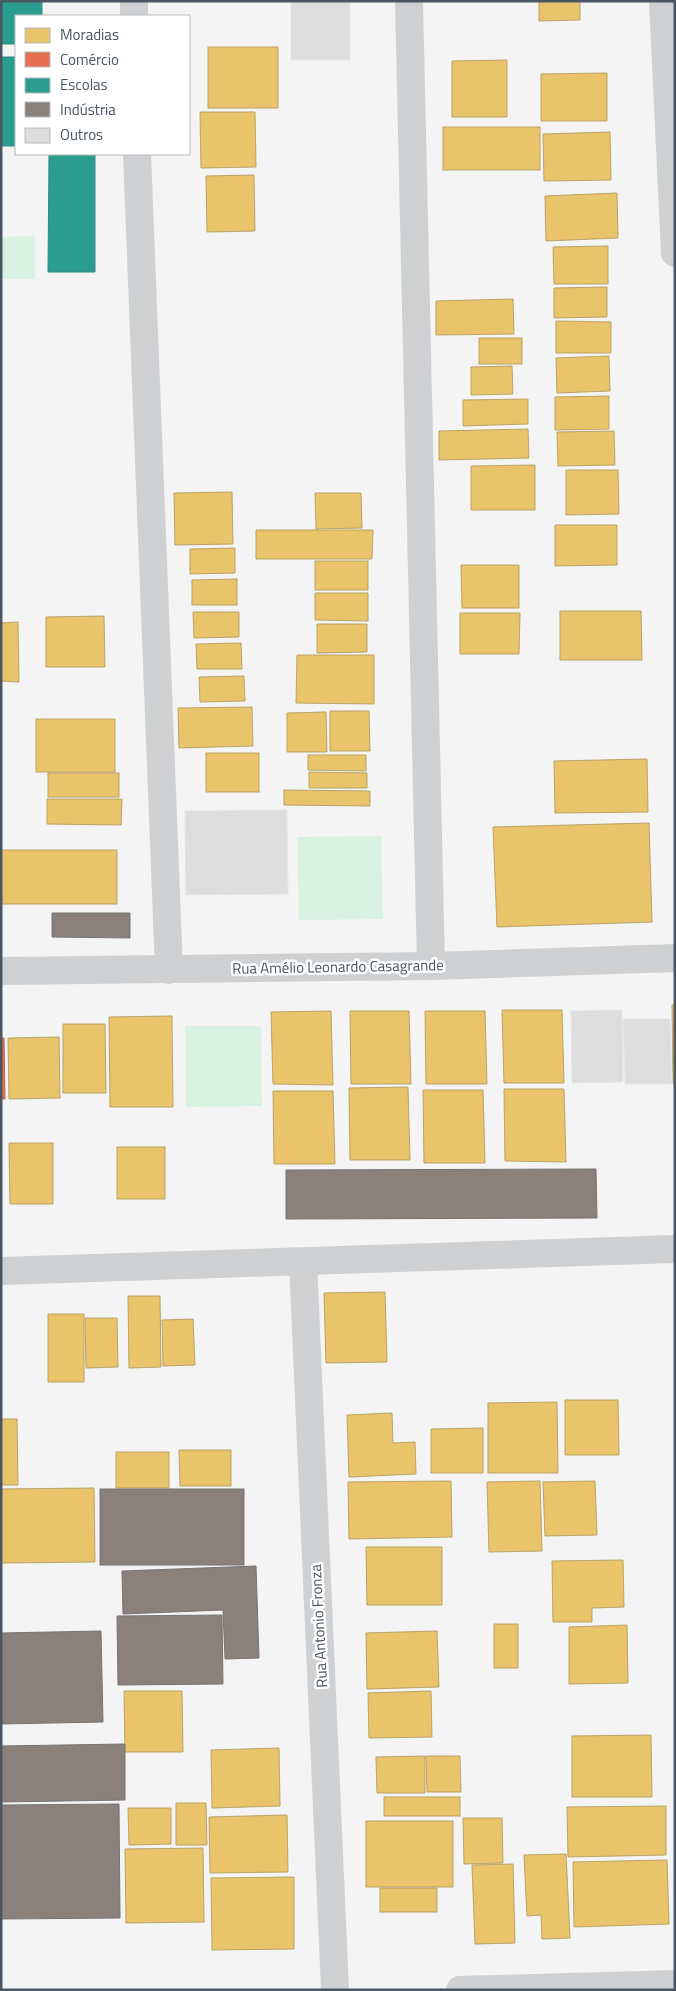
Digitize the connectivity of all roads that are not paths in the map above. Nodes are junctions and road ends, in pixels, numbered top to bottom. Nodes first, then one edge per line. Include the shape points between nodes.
1 (134, 1) edge
2 (409, 1) edge
3 (663, 1) edge
4 (134, 15) edge
5 (137, 155) edge
6 (675, 253) edge
7 (675, 958) edge
8 (431, 966) junction
9 (169, 970) junction
10 (1, 971) edge
11 (675, 1249) edge
12 (303, 1262) junction
13 (1, 1272) edge
14 (675, 1984) edge
15 (335, 1990) edge
16 (460, 1990) edge

1 - 4 street
2 - 8 street
3 - 6 street
5 - 9 street
7 - 8 street, Rua Amélio Leonardo Casagrande
8 - 9 street, Rua Amélio Leonardo Casagrande
9 - 10 street, Rua Amélio Leonardo Casagrande
11 - 12 street
12 - 13 street
12 - 15 street, Rua Antonio Fronza
14 - 16 street

